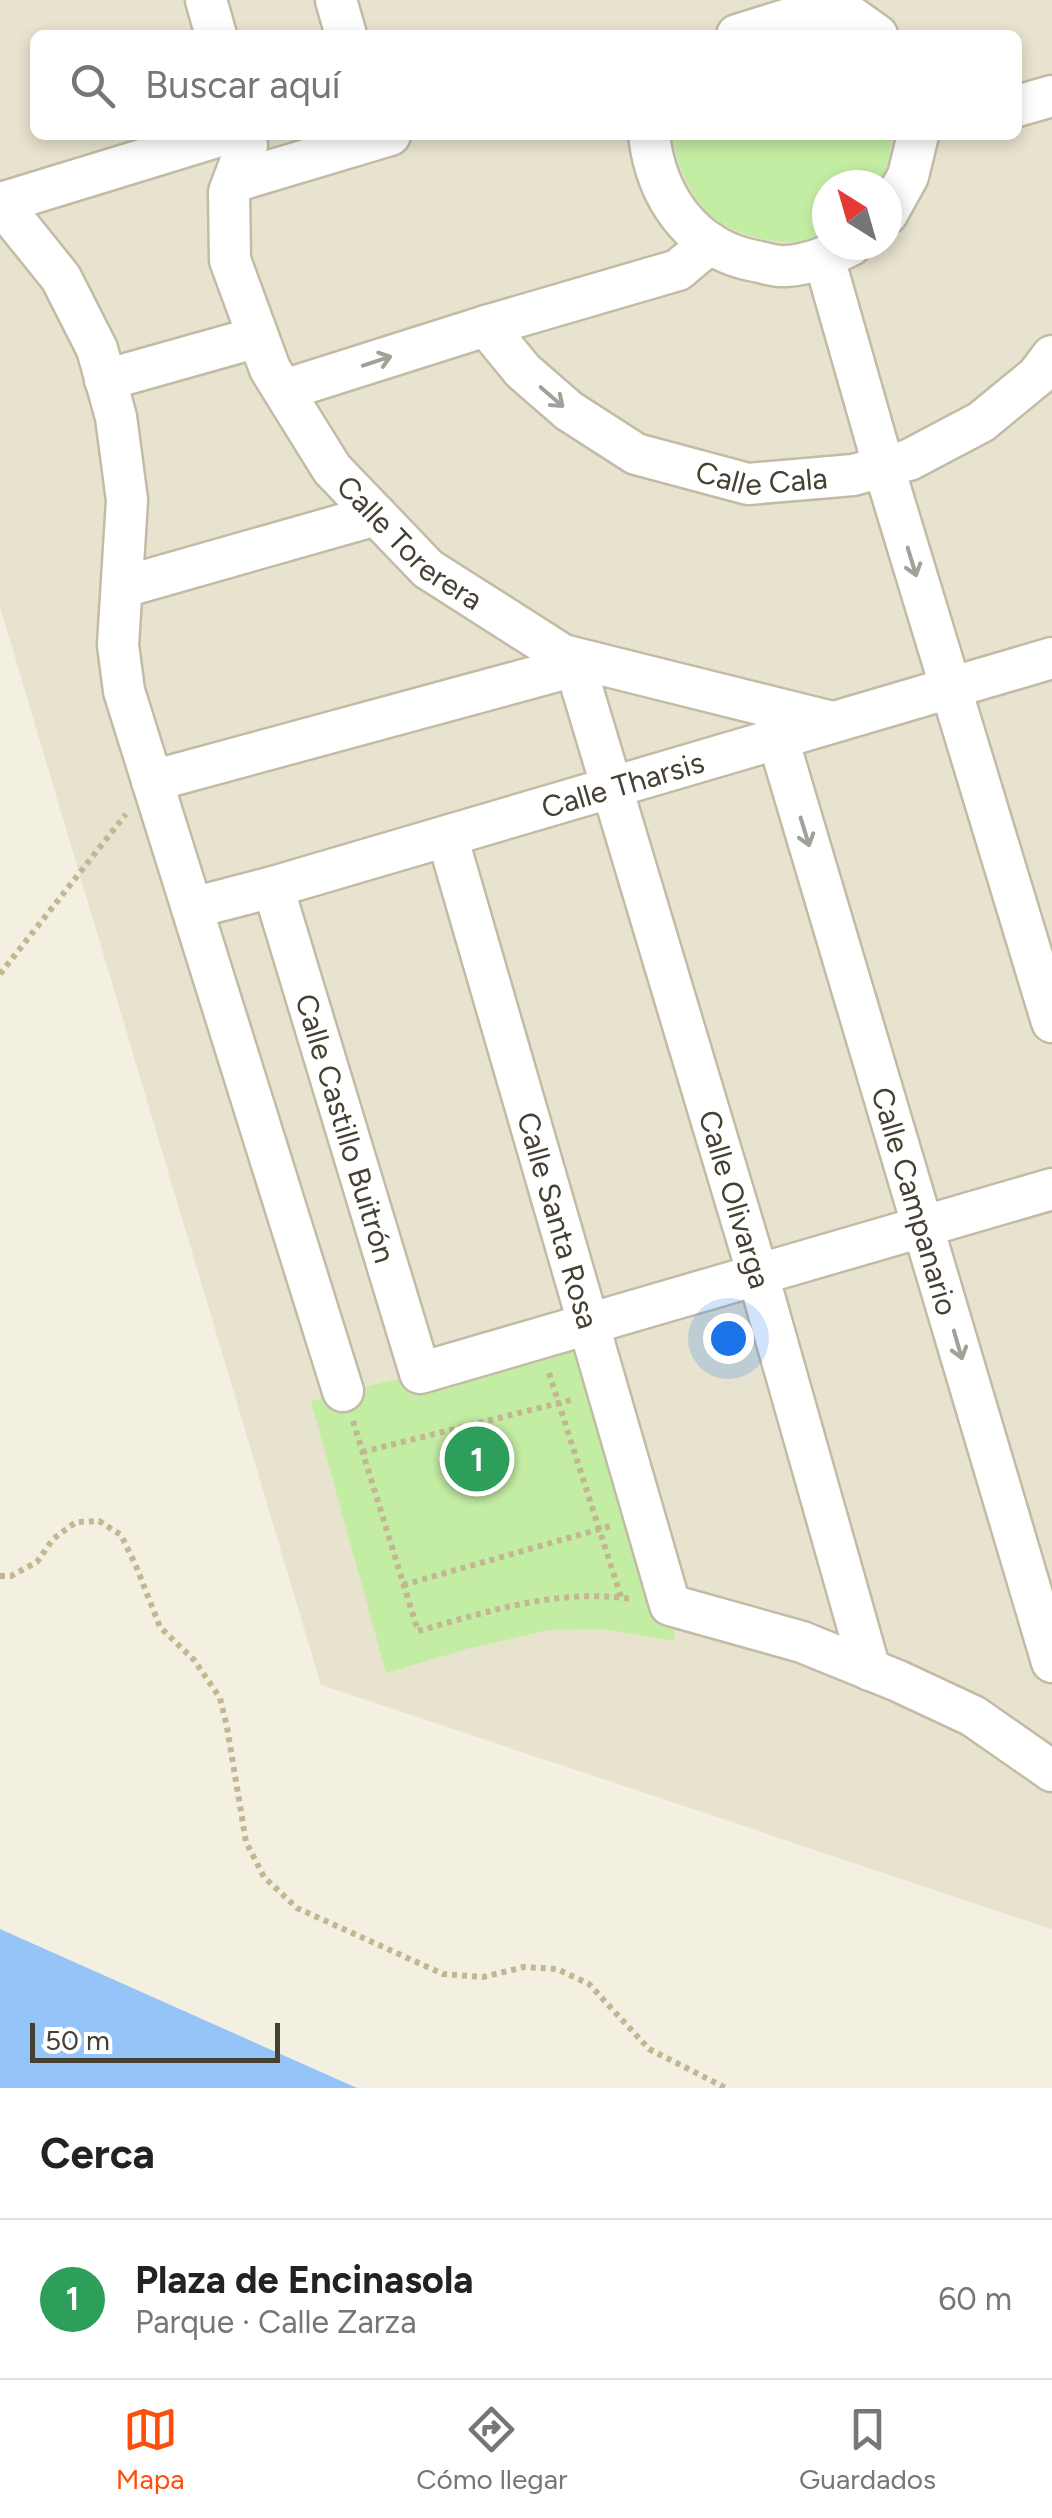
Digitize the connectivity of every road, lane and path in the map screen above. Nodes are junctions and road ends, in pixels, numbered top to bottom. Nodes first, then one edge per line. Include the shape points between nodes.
1 (206, 0) edge
2 (336, 0) edge
3 (215, 30) edge
4 (345, 30) edge
5 (753, 30) edge
6 (870, 30) edge
7 (1052, 96) edge
8 (1022, 105) edge
9 (206, 140) edge
10 (246, 140) edge
11 (367, 140) edge
12 (649, 140) edge
13 (917, 140) edge
14 (233, 182) junction
15 (902, 187) edge
16 (1, 202) edge
17 (710, 243) junction
18 (812, 259) edge
19 (840, 260) edge
20 (486, 326) junction
21 (258, 337) junction
22 (1052, 356) edge
23 (105, 380) junction
24 (284, 390) junction
25 (884, 468) junction
26 (376, 515) junction
27 (122, 586) junction
28 (1044, 656) edge
29 (574, 662) junction
30 (950, 688) junction
31 (832, 722) junction
32 (778, 739) junction
33 (152, 780) junction
34 (612, 788) junction
35 (447, 836) junction
36 (272, 887) junction
37 (192, 908) junction
38 (0, 974) edge
39 (1052, 1022) edge
40 (1052, 1189) edge
41 (923, 1227) junction
42 (758, 1274) junction
43 (588, 1324) junction
44 (538, 1339) junction
45 (343, 1391) joint
46 (608, 1391) junction
47 (362, 1452) junction
48 (644, 1517) junction
49 (0, 1576) edge
50 (404, 1585) junction
51 (621, 1598) junction
52 (670, 1605) junction
53 (1052, 1662) edge
54 (870, 1670) junction
55 (1052, 1771) edge
56 (726, 2088) edge

1 - 3 street
2 - 4 street
5 - 6 street via 821,9
7 - 8 street
9 - 16 street
10 - 14 street, Calle Torerera
11 - 14 street
12 - 17 street via 666,197
13 - 15 street
14 - 21 street, Calle Torerera via 230,260
16 - 23 street via 61,278
17 - 18 street via 742,259 784,266
17 - 20 street via 678,270
19 - 25 street
24 -> 20 street
20 -> 25 street, Calle Cala via 523,372 636,454 748,484
21 - 23 street
21 - 24 street, Calle Torerera
22 - 25 street, Calle Cala via 981,422
23 - 27 street via 128,500
24 - 26 street, Calle Torerera via 332,468
25 -> 30 street
26 - 27 street
26 - 29 street, Calle Torerera via 428,569
27 - 33 street via 118,645 124,692
28 - 30 street, Calle Tharsis
29 - 31 street, Calle Torerera
29 - 33 street
29 - 34 street, Calle Olivarga
30 - 31 street, Calle Tharsis
30 - 39 street
31 - 32 street, Calle Tharsis
32 - 34 street, Calle Tharsis
32 -> 41 street, Calle Campanario
33 - 37 street
33 - 38 path
34 - 35 street, Calle Tharsis
34 - 42 street, Calle Olivarga
35 - 36 street, Calle Tharsis
35 - 43 street, Calle Santa Rosa
36 - 37 street, Calle Tharsis
36 - 44 street, Calle Castillo Buitrón via 420,1373
37 - 45 street
40 - 41 street
41 - 42 street
41 -> 53 street, Calle Campanario
42 - 43 street
42 - 54 street, Calle Olivarga
43 - 44 street
43 - 46 street, Calle Santa Rosa
44 - 51 path
45 - 47 path
46 - 47 path
46 - 48 street, Calle Santa Rosa
47 - 50 path
48 - 50 path
48 - 52 street, Calle Santa Rosa
49 - 56 path via 38,1562 76,1522 99,1521 121,1535 160,1627 220,1698 246,1842 264,1877 297,1908 443,1974 483,1977 556,1968 589,1984 649,2049
50 - 51 path via 418,1630 520,1603
51 - 52 path
52 - 54 street via 802,1642
54 - 55 street via 973,1716

